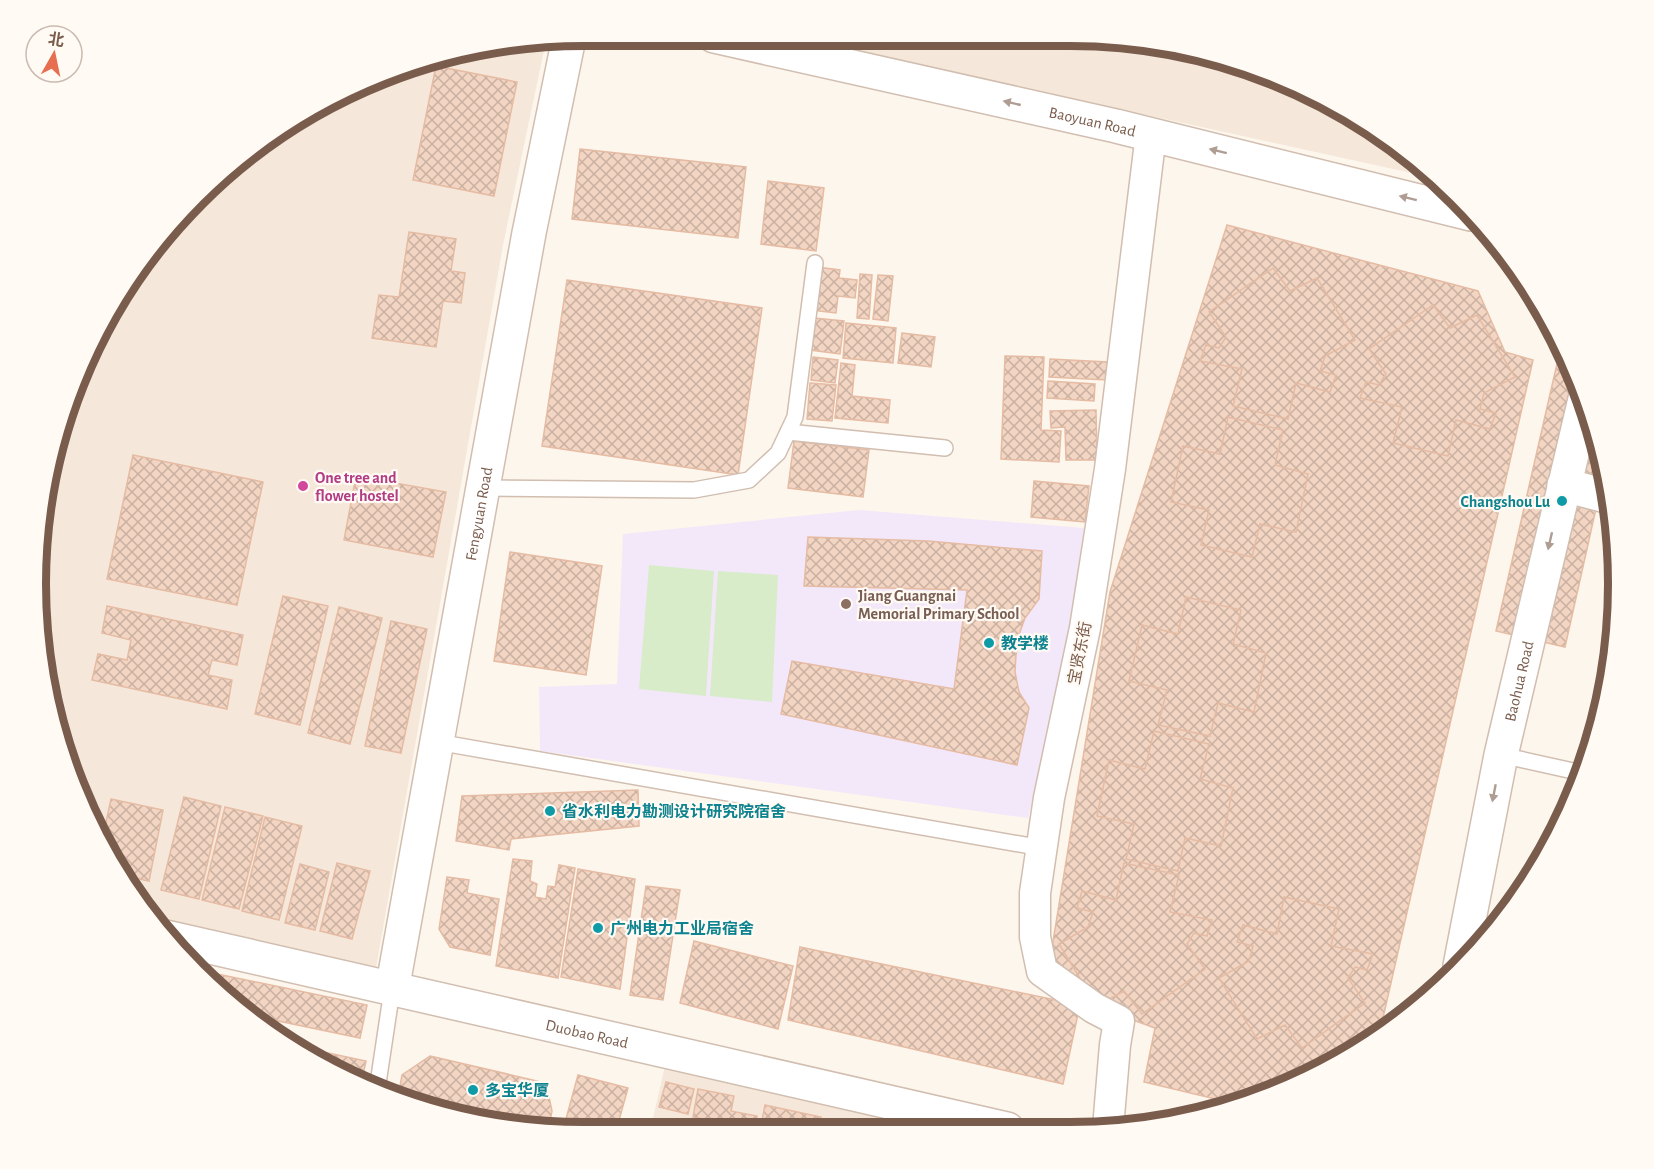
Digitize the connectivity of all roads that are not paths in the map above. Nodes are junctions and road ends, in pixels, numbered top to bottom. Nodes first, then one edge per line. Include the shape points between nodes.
1 (759, 46) edge
2 (567, 47) edge
3 (1151, 134) junction
4 (1456, 210) edge
5 (814, 263) dead end
6 (1581, 417) edge
7 (788, 432) junction
8 (945, 448) dead end
9 (1564, 484) junction
10 (483, 488) junction
11 (1600, 495) edge
12 (437, 742) junction
13 (1501, 755) junction
14 (1574, 771) edge
15 (1042, 848) junction
16 (182, 941) edge
17 (1463, 951) edge
18 (392, 990) junction
19 (378, 1082) edge
20 (1109, 1121) edge
21 (976, 1122) edge

3 -> 1 street, Baoyuan Road
2 - 10 street, Fengyuan Road
4 -> 3 street, Baoyuan Road
3 - 15 street, 宝贤东街 via 1110,469 1085,628
5 - 7 lane via 795,417
6 - 9 street, Baohua Road
7 - 8 lane
7 - 10 lane via 778,453 749,480 694,490
9 - 11 street
9 -> 13 street, Baohua Road
10 - 12 street, Fengyuan Road
12 - 15 lane
12 - 18 street, Fengyuan Road
13 - 14 lane
13 -> 17 street, Baohua Road
15 - 20 street, 宝贤东街 via 1035,893 1035,937 1042,970 1119,1021
16 - 18 street, Duobao Road
18 - 19 lane
18 - 21 street, Duobao Road

